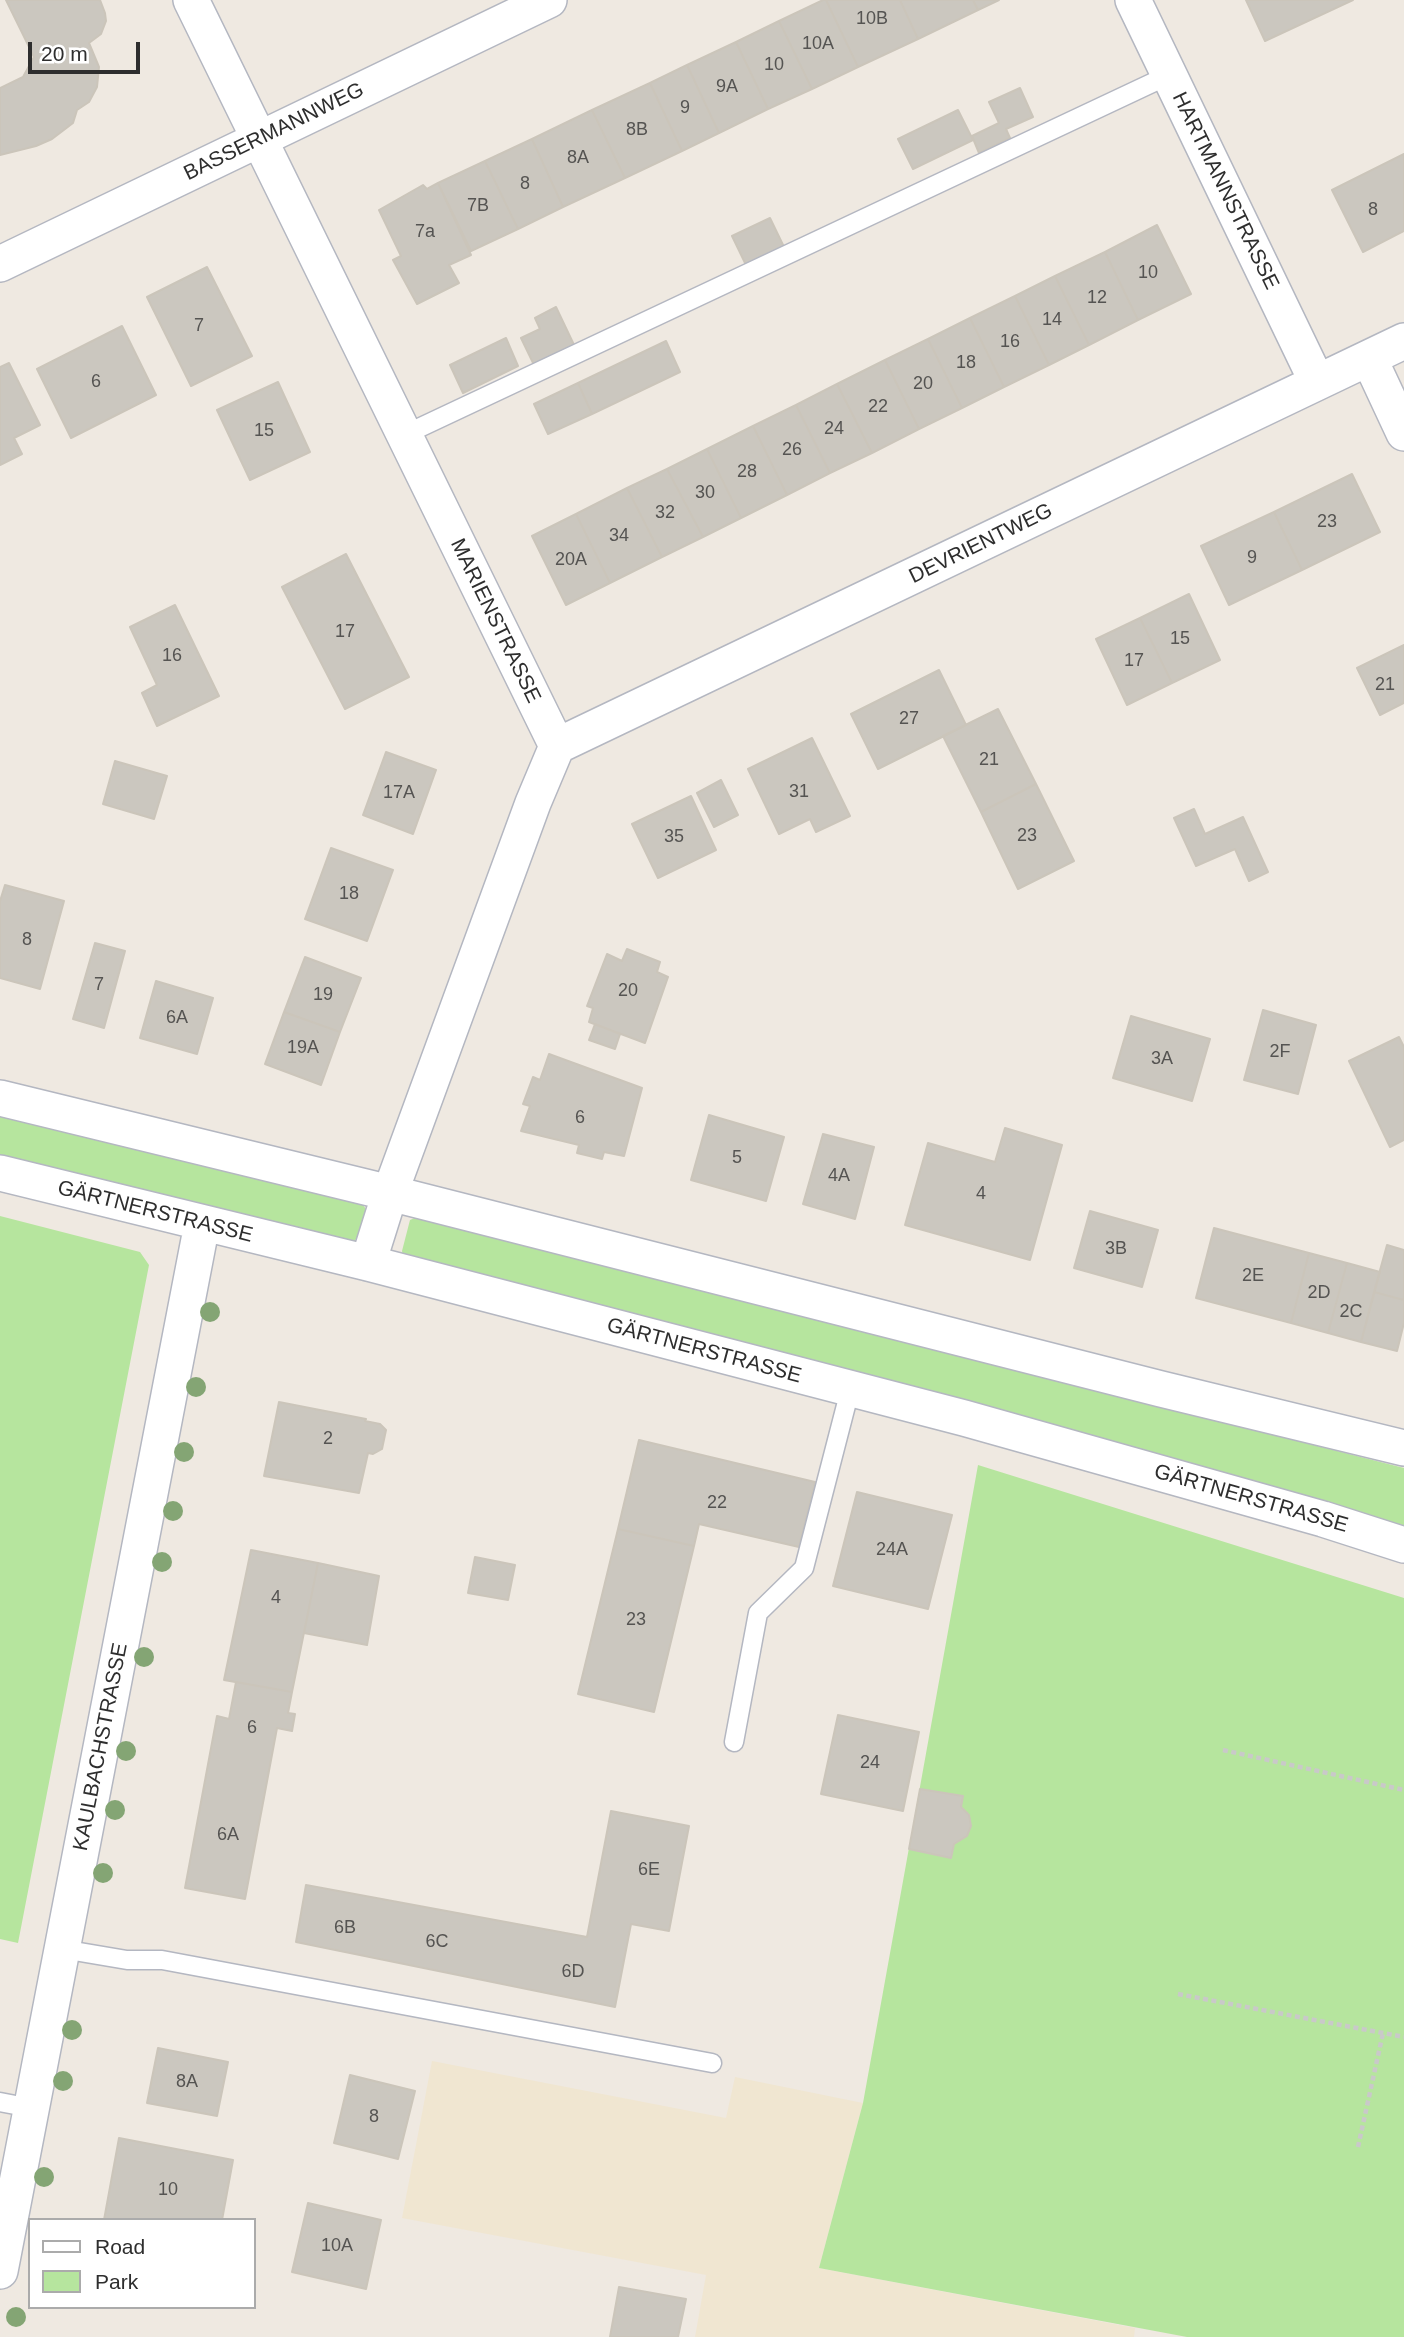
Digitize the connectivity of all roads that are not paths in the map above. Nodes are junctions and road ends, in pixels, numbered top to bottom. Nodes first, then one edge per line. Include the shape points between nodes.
1 (191, 0) edge
2 (549, 0) edge
3 (1133, 0) edge
4 (1169, 75) junction
5 (259, 139) junction
6 (0, 264) edge
7 (1404, 341) edge
8 (1369, 358) junction
9 (1317, 382) junction
10 (1404, 433) edge
11 (404, 435) junction
12 (557, 746) junction
13 (0, 1098) edge
14 (0, 1173) edge
15 (390, 1193) junction
16 (202, 1224) junction
17 (368, 1264) junction
18 (850, 1390) junction
19 (1404, 1448) edge
20 (1404, 1545) edge
21 (734, 1742) dead end
22 (62, 1949) junction
23 (712, 2063) dead end
24 (16, 2105) edge
25 (0, 2271) edge

1 - 5 street, MARIENSTRASSE
2 - 5 street, BASSERMANNWEG
3 - 4 street, HARTMANNSTRASSE
4 - 9 street, HARTMANNSTRASSE
4 - 11 lane
5 - 6 street, BASSERMANNWEG
5 - 11 street, MARIENSTRASSE
7 - 8 street, DEVRIENTWEG
8 - 9 street, DEVRIENTWEG
8 - 10 street
9 - 12 street, DEVRIENTWEG
11 - 12 street, MARIENSTRASSE
12 - 15 street
13 - 15 street
14 - 16 street, GÄRTNERSTRASSE
15 - 17 street
15 - 19 street
16 - 17 street, GÄRTNERSTRASSE
16 - 22 street, KAULBACHSTRASSE
17 - 18 street, GÄRTNERSTRASSE
18 - 20 street, GÄRTNERSTRASSE via 964,1418
18 - 21 lane via 804,1568 758,1613
22 - 23 lane via 127,1960 162,1960
22 - 24 street, KAULBACHSTRASSE
24 - 25 street, KAULBACHSTRASSE

